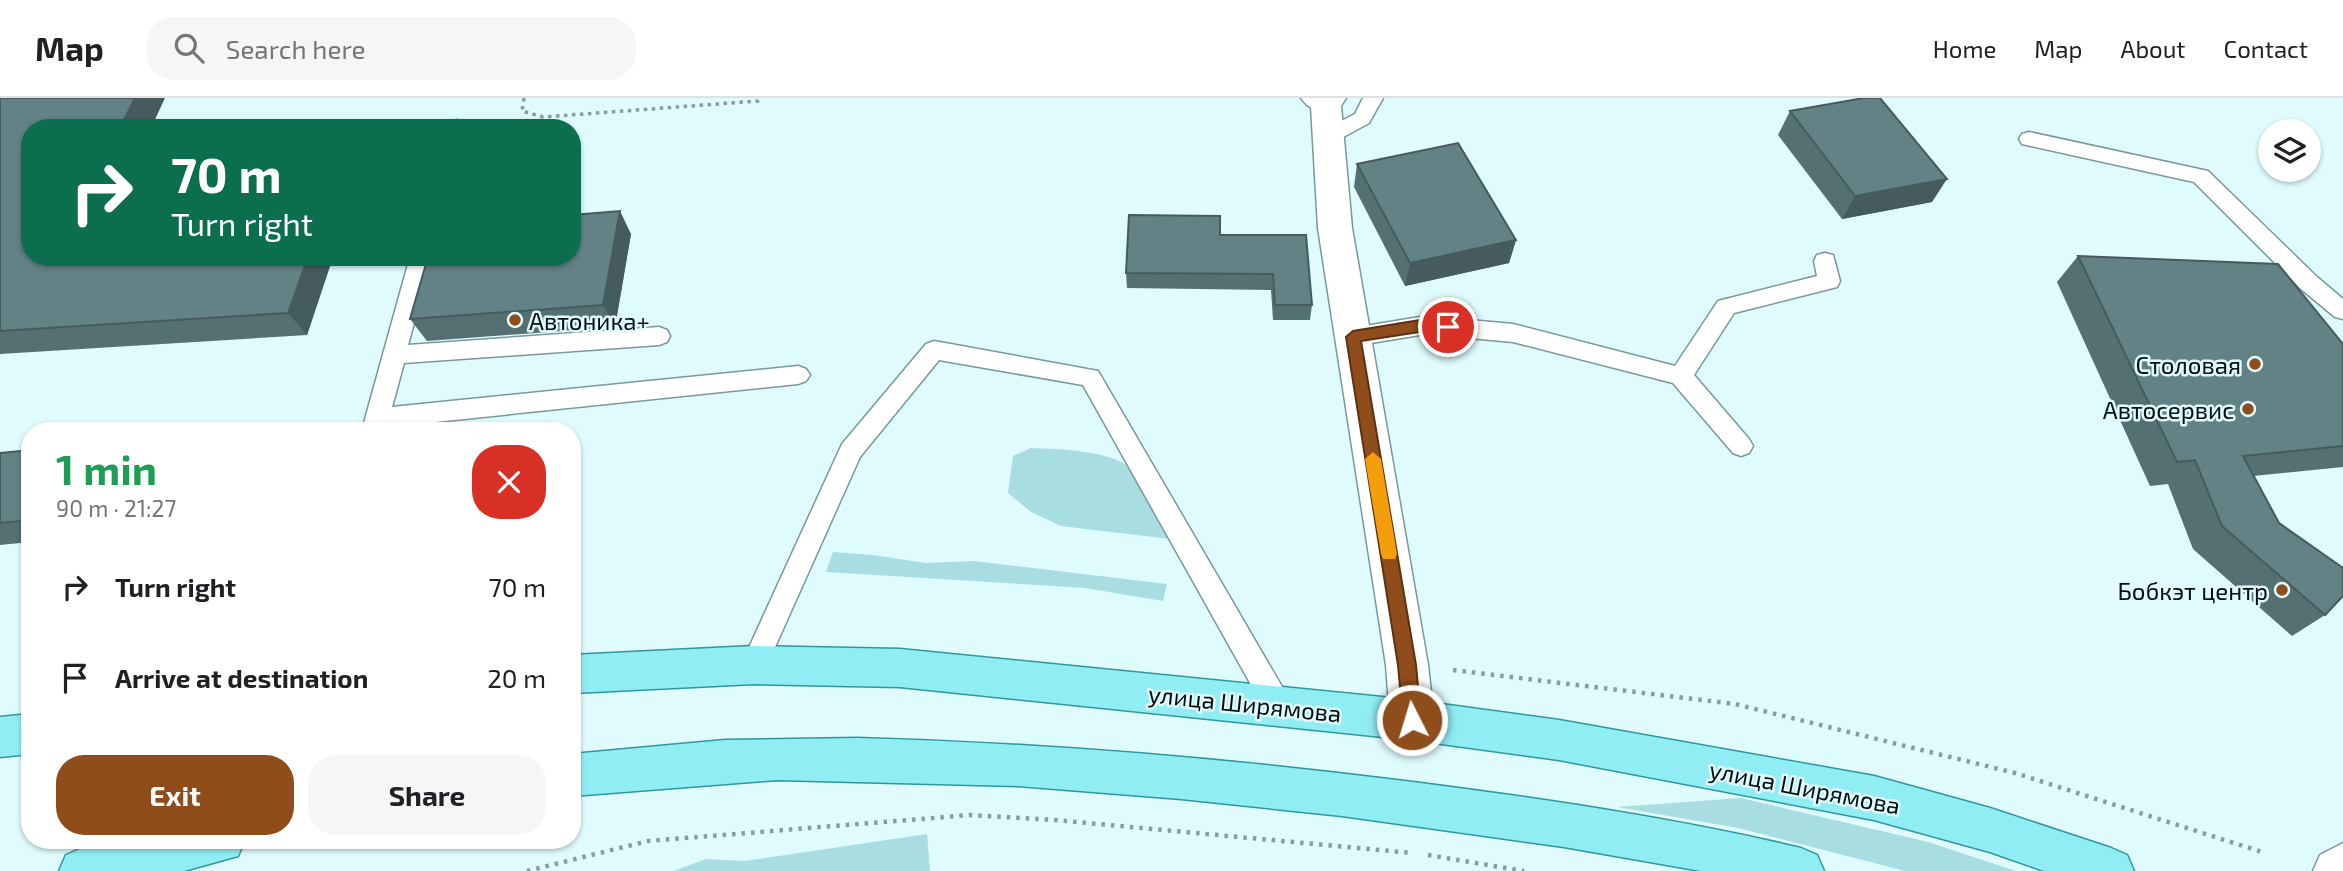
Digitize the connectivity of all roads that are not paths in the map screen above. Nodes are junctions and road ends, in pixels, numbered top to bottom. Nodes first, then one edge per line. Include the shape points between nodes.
1 (1373, 98) edge
2 (1324, 109) edge
3 (2029, 139) dead end
4 (1825, 261) dead end
5 (419, 266) edge
6 (2343, 311) edge
7 (659, 337) dead end
8 (1353, 337) junction
9 (395, 355) junction
10 (798, 375) dead end
11 (1681, 376) junction
12 (377, 422) edge
13 (393, 422) edge
14 (1741, 446) dead end
15 (754, 665) junction
16 (581, 674) edge
17 (1278, 705) junction
18 (1412, 720) junction
19 (21, 735) edge
20 (0, 737) edge
21 (581, 774) edge
22 (181, 849) edge
23 (2343, 866) edge
24 (82, 871) edge
25 (1801, 871) edge
26 (2111, 871) edge
27 (2336, 871) edge

1 - 2 lane via 1362,118
2 - 8 street via 1335,228
3 - 6 lane via 2200,176
4 - 11 lane via 1829,281 1726,307
5 - 9 lane
7 - 9 lane
8 - 11 lane via 1426,325 1513,333
8 - 18 street
9 - 12 lane
10 - 13 lane
11 - 14 lane
15 - 16 main road, улица Ширямова
15 - 17 main road, улица Ширямова via 900,668
15 - 17 lane via 850,451 934,349 1090,377
17 - 18 main road, улица Ширямова
18 - 26 main road, улица Ширямова via 1559,740 1874,798 1990,830
19 - 20 main road
21 - 25 main road via 774,760 1065,769 1356,796 1560,824
22 - 24 main road
23 - 27 street

